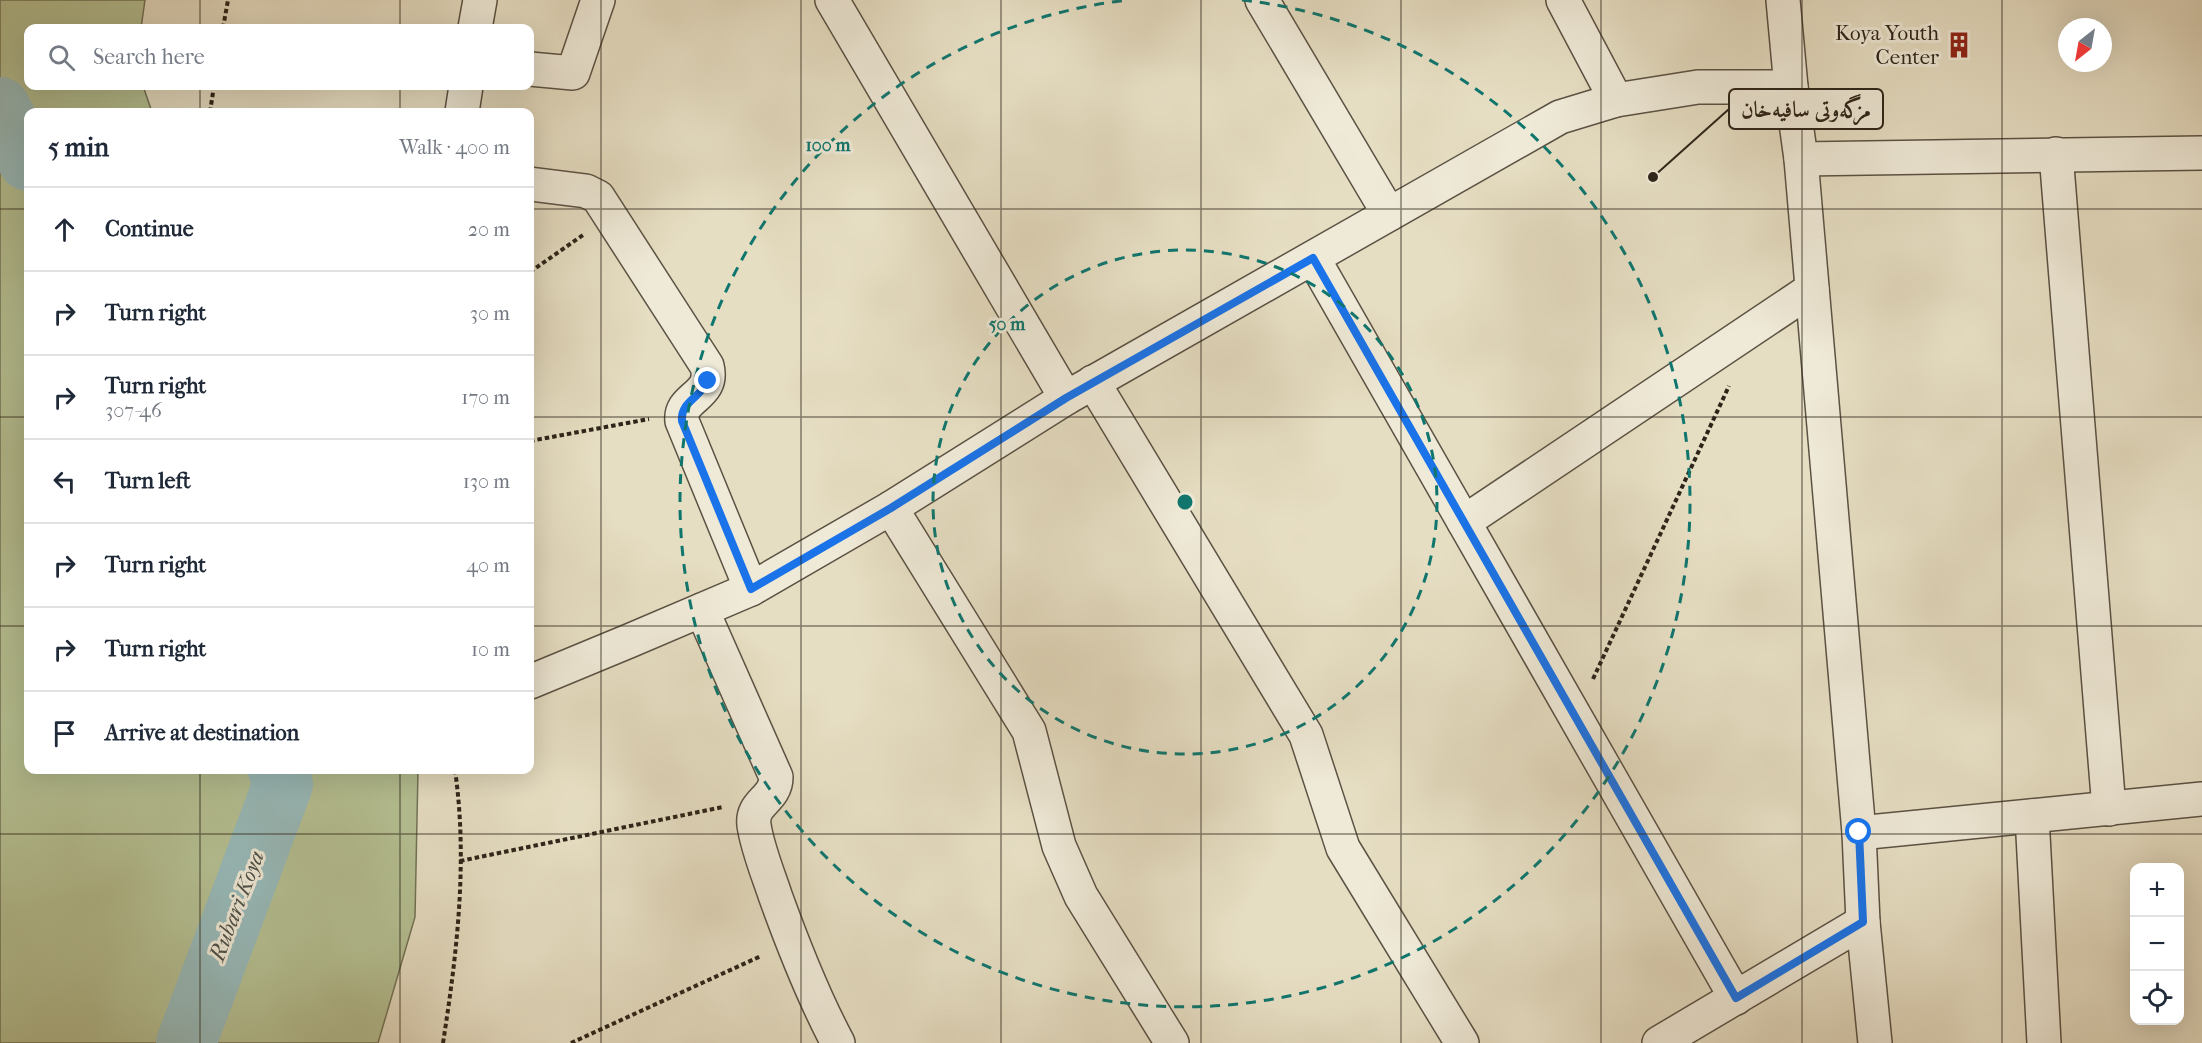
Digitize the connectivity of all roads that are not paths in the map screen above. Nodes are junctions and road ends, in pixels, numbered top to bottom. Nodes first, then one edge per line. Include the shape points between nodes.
1 (480, 0) edge
2 (598, 0) edge
3 (1262, 0) edge
4 (1563, 0) edge
5 (1783, 0) edge
6 (840, 3) edge
7 (476, 24) edge
8 (534, 69) edge
9 (1791, 87) junction
10 (465, 90) edge
11 (1616, 100) junction
12 (463, 108) edge
13 (2202, 153) edge
14 (2056, 154) junction
15 (1801, 159) junction
16 (534, 184) edge
17 (1389, 214) junction
18 (1313, 258) junction
19 (1812, 289) junction
20 (1079, 390) junction
21 (891, 508) junction
22 (1464, 522) junction
23 (751, 589) junction
24 (702, 610) junction
25 (534, 680) edge
26 (2202, 799) edge
27 (2109, 808) junction
28 (2032, 816) junction
29 (1859, 832) junction
30 (1863, 922) junction
31 (1736, 998) junction
32 (838, 1043) edge
33 (1172, 1043) edge
34 (1462, 1043) edge
35 (1659, 1043) edge
36 (1875, 1043) edge
37 (2044, 1043) edge

1 - 7 street
2 - 8 street via 573,74
3 - 17 street
4 - 11 street
5 - 9 street
6 - 20 street
9 - 11 street via 1698,87
9 - 15 street
10 - 12 street
11 - 17 street via 1560,117
13 - 14 street
14 - 15 street
14 - 27 street
15 - 19 street
16 - 23 street via 586,191 598,197 707,366 705,388 684,407 682,421
17 - 18 street
18 - 20 street
18 - 22 street
19 - 22 street
19 - 29 street
20 - 21 street
20 - 34 street via 1306,735 1343,848
21 - 23 street
21 - 33 street via 1029,731 1059,846 1081,896
22 - 31 street
23 - 24 street
24 - 25 street
24 - 32 street via 776,777 774,789 756,810 753,824 792,942
26 - 27 street
27 - 28 street
28 - 29 street
28 - 37 street
29 - 30 street
30 - 31 street
30 - 36 street
31 - 35 street

